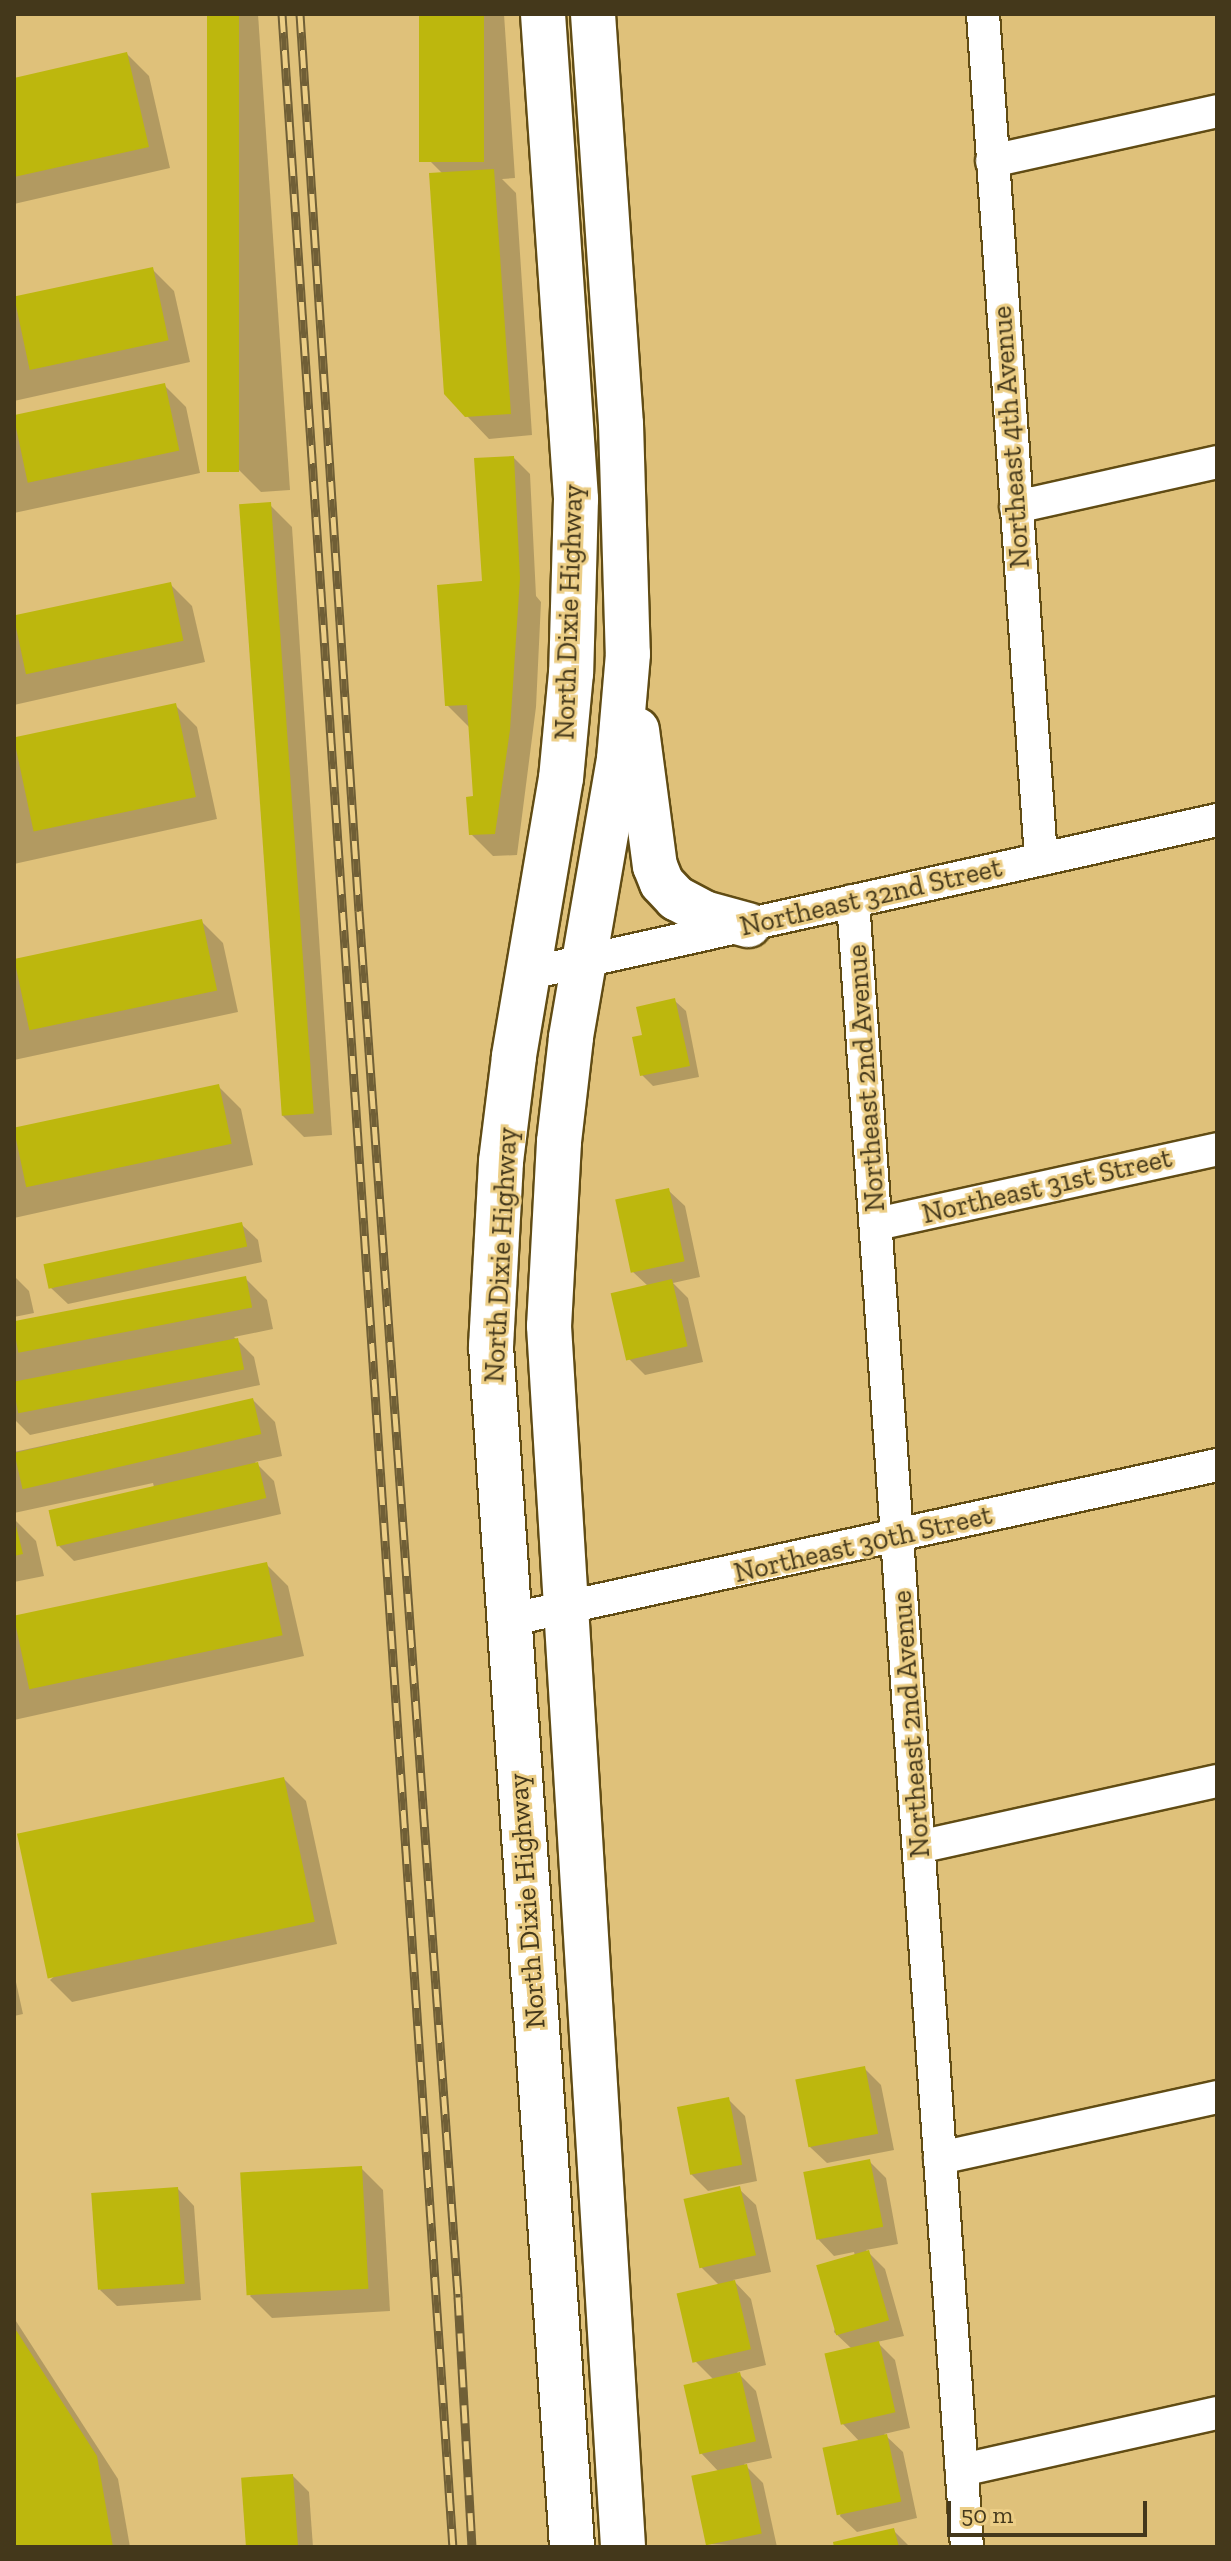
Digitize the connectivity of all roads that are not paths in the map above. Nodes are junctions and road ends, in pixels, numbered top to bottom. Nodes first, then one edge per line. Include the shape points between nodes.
1 (543, 14) edge
2 (593, 14) edge
3 (983, 14) edge
4 (1217, 111) edge
5 (992, 161) junction
6 (1217, 462) edge
7 (1016, 507) junction
8 (628, 654) junction
9 (1217, 820) edge
10 (1041, 859) junction
11 (853, 901) junction
12 (748, 925) junction
13 (582, 961) junction
14 (526, 974) junction
15 (1217, 1149) edge
16 (877, 1224) junction
17 (1217, 1465) edge
18 (898, 1536) junction
19 (566, 1609) junction
20 (508, 1620) junction
21 (1217, 1781) edge
22 (919, 1847) junction
23 (1217, 2097) edge
24 (940, 2158) junction
25 (1217, 2413) edge
26 (962, 2470) junction
27 (572, 2547) edge
28 (623, 2547) edge
29 (967, 2547) edge

1 - 14 main road, North Dixie Highway via 576,499 571,673 561,778
2 - 8 main road, North Dixie Highway via 621,424
3 - 5 street, Northeast 4th Avenue
4 - 5 street
5 - 7 street, Northeast 4th Avenue
6 - 7 street
7 - 10 street, Northeast 4th Avenue
8 - 12 main road via 655,866 662,883 676,898 704,913
8 - 13 main road, North Dixie Highway via 619,759
9 - 10 street, Northeast 32nd Street
10 - 11 street, Northeast 32nd Street
11 - 12 street, Northeast 32nd Street
11 - 16 street, Northeast 2nd Avenue
12 - 13 street, Northeast 32nd Street
13 - 14 street, Northeast 32nd Street
13 - 19 main road, North Dixie Highway via 559,1142 549,1326
14 - 20 main road, North Dixie Highway via 501,1162 491,1346
15 - 16 street, Northeast 31st Street
16 - 18 street, Northeast 2nd Avenue
17 - 18 street, Northeast 30th Street
18 - 19 street, Northeast 30th Street
18 - 22 street, Northeast 2nd Avenue
19 - 20 street, Northeast 30th Street
19 - 28 main road, North Dixie Highway
20 - 27 main road, North Dixie Highway
21 - 22 street
22 - 24 street, Northeast 2nd Avenue
23 - 24 street
24 - 26 street, Northeast 2nd Avenue
25 - 26 street
26 - 29 street, Northeast 2nd Avenue

